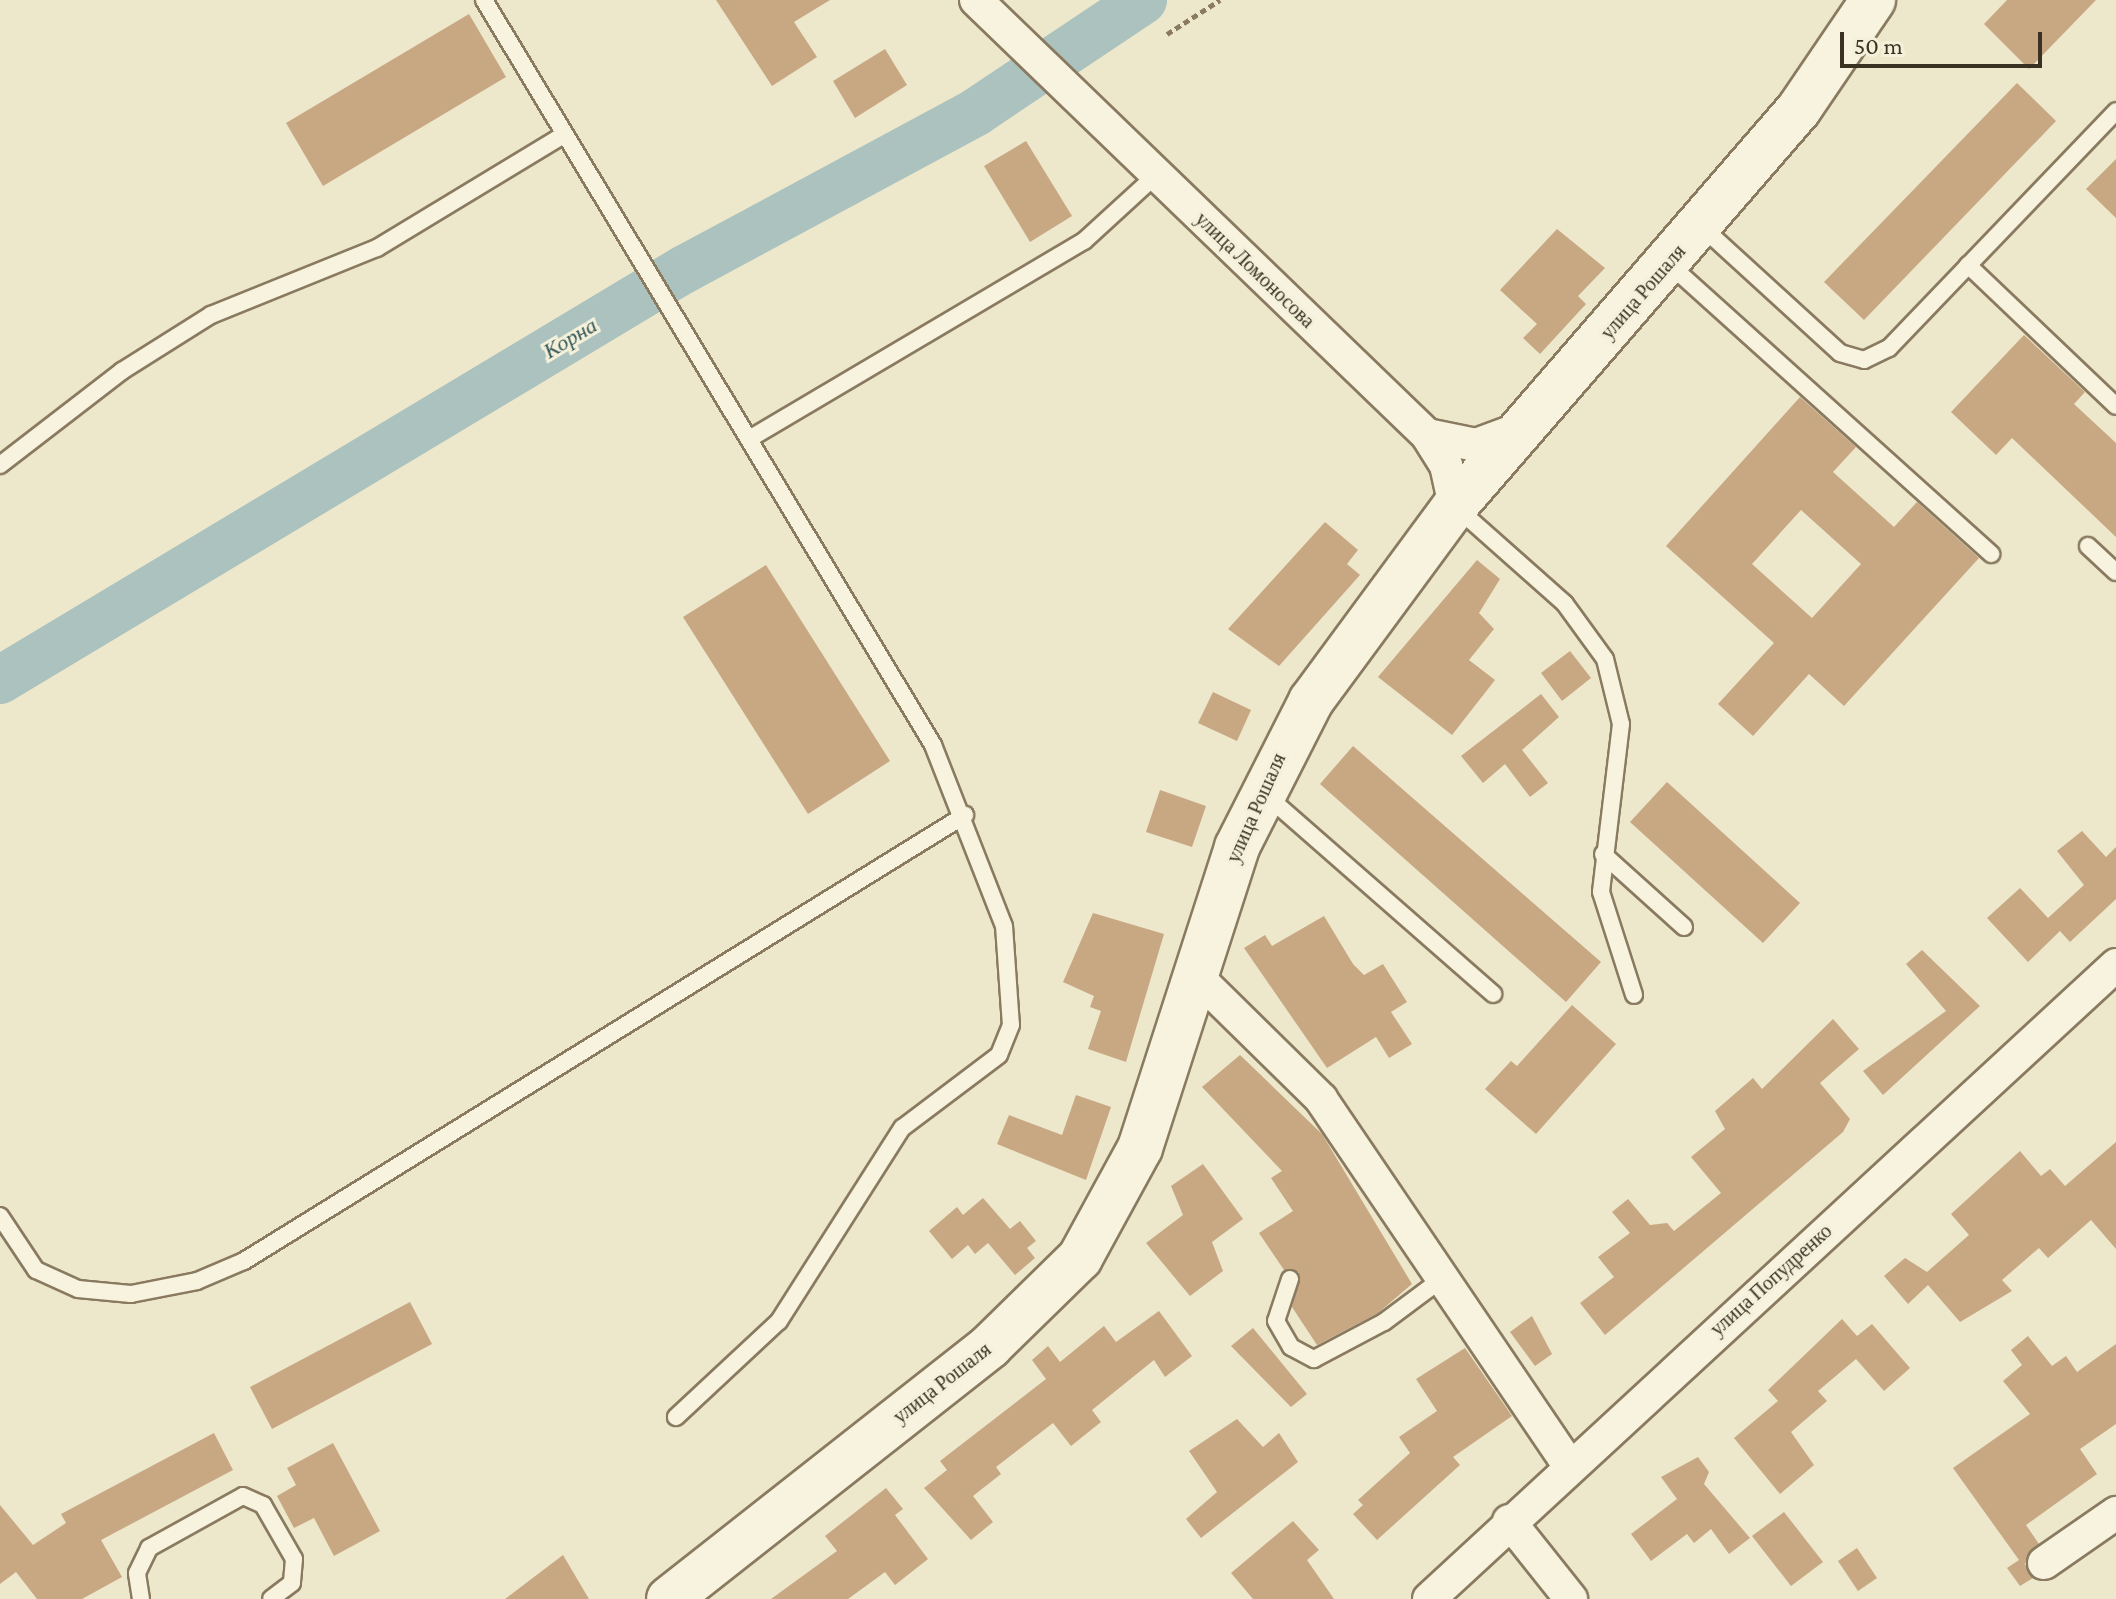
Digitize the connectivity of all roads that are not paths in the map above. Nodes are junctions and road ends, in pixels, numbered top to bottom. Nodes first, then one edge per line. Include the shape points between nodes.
1 (484, 0) edge
2 (976, 0) edge
3 (1873, 0) edge
4 (2116, 111) edge
5 (562, 136) junction
6 (1156, 175) junction
7 (1700, 226) junction
8 (1667, 263) junction
9 (1968, 265) junction
10 (2116, 406) edge
11 (1530, 422) junction
12 (1427, 435) junction
13 (749, 439) junction
14 (0, 465) edge
15 (1455, 506) junction
16 (2088, 546) dead end
17 (1991, 554) dead end
18 (2116, 572) edge
19 (1259, 791) junction
20 (965, 815) junction
21 (1603, 854) junction
22 (1684, 927) dead end
23 (2116, 965) edge
24 (1193, 973) junction
25 (1493, 994) dead end
26 (1634, 995) dead end
27 (0, 1216) edge
28 (1290, 1279) dead end
29 (1439, 1281) junction
30 (676, 1417) dead end
31 (1569, 1465) junction
32 (2116, 1513) edge
33 (1509, 1521) junction
34 (2044, 1563) dead end
35 (141, 1599) edge
36 (271, 1599) edge
37 (669, 1599) edge
38 (1429, 1599) edge
39 (1571, 1599) edge

1 - 5 lane
2 - 6 street, улица Ломоносова
3 - 7 main road, улица Рошаля via 1799,109
4 - 9 lane
5 - 13 lane
5 - 14 lane via 377,248 211,315 89,395
6 - 12 street, улица Ломоносова
6 - 13 lane via 1084,241
7 - 8 main road, улица Рошаля
7 - 9 lane via 1852,359 1889,348
8 - 11 main road, улица Рошаля
8 - 17 lane
9 - 10 lane
11 - 12 street via 1476,445
11 - 15 main road, улица Рошаля
12 - 15 street, улица Ломоносова via 1446,465
13 - 20 lane via 933,745
15 - 19 main road, улица Рошаля via 1339,660
15 - 21 lane via 1574,614 1605,659 1621,724
16 - 18 lane
19 - 24 main road, улица Рошаля
19 - 25 lane via 1284,805
20 - 27 lane via 244,1261 197,1281 131,1294 78,1289 36,1270
20 - 30 lane via 1004,926 1012,994 1007,1042 986,1068 902,1128 779,1321
21 - 22 lane
21 - 26 lane via 1604,919
23 - 31 street, улица Попудренко
24 - 29 street via 1321,1099
24 - 37 main road, улица Рошаля via 1140,1148 1080,1258 990,1346
28 - 29 lane via 1276,1321 1297,1354 1314,1359 1384,1322
29 - 31 street
31 - 33 street, улица Попудренко
32 - 34 street
33 - 38 street, улица Попудренко
33 - 39 street
35 - 36 lane via 137,1573 149,1548 243,1496 263,1505 294,1559 292,1583

